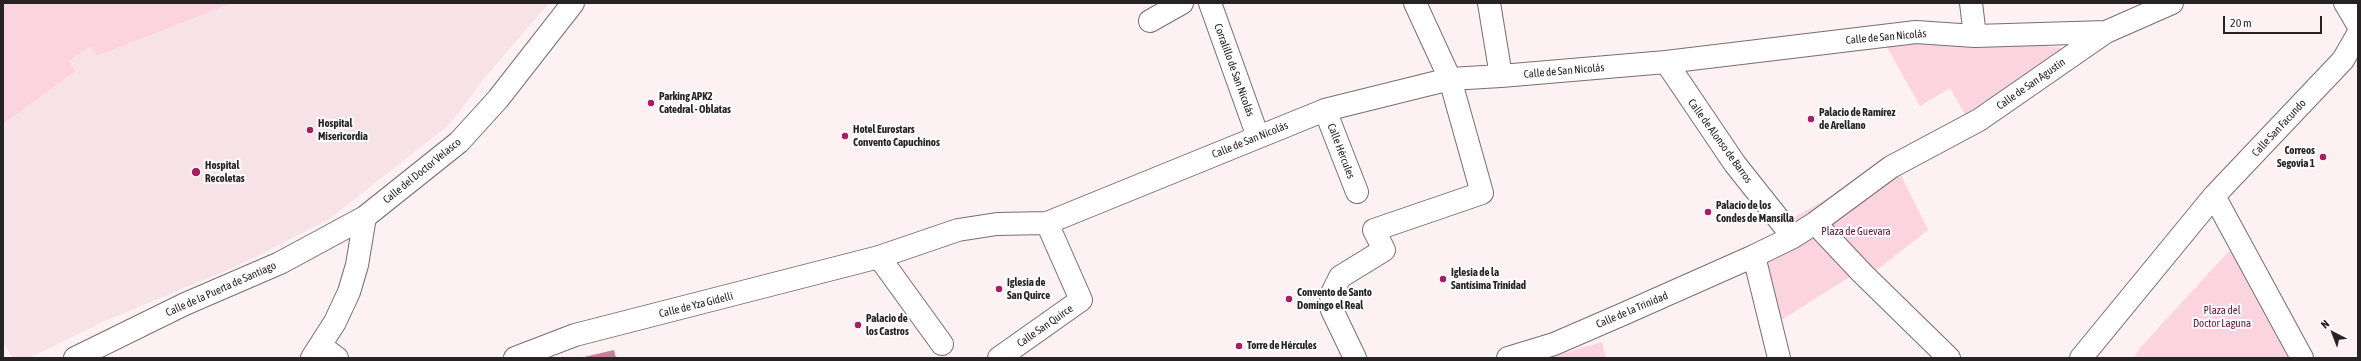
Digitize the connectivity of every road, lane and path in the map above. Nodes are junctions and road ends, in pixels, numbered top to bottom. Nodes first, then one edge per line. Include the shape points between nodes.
1 (573, 3) edge
2 (1182, 3) edge
3 (1210, 3) edge
4 (1415, 3) edge
5 (1489, 3) edge
6 (1972, 3) edge
7 (2172, 3) edge
8 (2345, 3) edge
9 (1150, 21) dead end
10 (2358, 25) edge
11 (2106, 32) junction
12 (2358, 34) edge
13 (1975, 36) junction
14 (1666, 62) junction
15 (2351, 64) edge
16 (1501, 76) junction
17 (1450, 79) junction
18 (1326, 110) junction
19 (1258, 137) junction
20 (1357, 192) dead end
21 (2214, 196) junction
22 (365, 217) junction
23 (1047, 223) junction
24 (1815, 223) junction
25 (1793, 237) junction
26 (1754, 256) junction
27 (879, 257) junction
28 (942, 344) dead end
29 (323, 354) edge
30 (76, 358) edge
31 (515, 358) edge
32 (999, 358) edge
33 (1355, 358) edge
34 (1508, 358) edge
35 (1779, 358) edge
36 (1948, 358) edge
37 (2081, 358) edge
38 (2302, 358) edge

1 - 22 street, Calle del Doctor Velasco via 498,99 459,142
2 - 9 street
3 - 19 street, Corralillo de San Nicolás
4 - 17 street
5 - 16 street
6 - 13 street
7 - 11 street, Calle de San Agustín
8 - 10 street
11 - 13 street, Calle de San Nicolás
11 - 24 street, Calle de San Agustín via 1979,120 1891,167
12 - 15 street, Calle San Facundo
13 - 14 street, Calle de San Nicolás via 1916,32
14 - 16 street, Calle de San Nicolás
14 - 25 street, Calle de Alonso de Barros via 1735,164
15 - 21 street, Calle San Facundo
16 - 17 street, Calle de San Nicolás
17 - 18 street, Calle de San Nicolás
17 - 33 street via 1482,193 1374,230 1384,250 1340,277 1331,295 1332,310
18 - 19 street, Calle de San Nicolás
18 - 20 street, Calle Hércules
19 - 23 street, Calle de San Nicolás
21 - 37 street
21 - 38 street
22 - 29 street via 357,265 349,292
22 - 30 street, Calle de la Puerta de Santiago via 280,263 185,304
23 - 27 street, Calle de San Nicolás via 978,226 958,230
23 - 32 street, Calle San Quirce via 1081,300
24 - 25 street
24 - 36 street
25 - 26 street
26 - 34 street, Calle de la Trinidad via 1554,344
26 - 35 street
27 - 28 street
27 - 31 street, Calle de Yza Gidelli via 575,335

